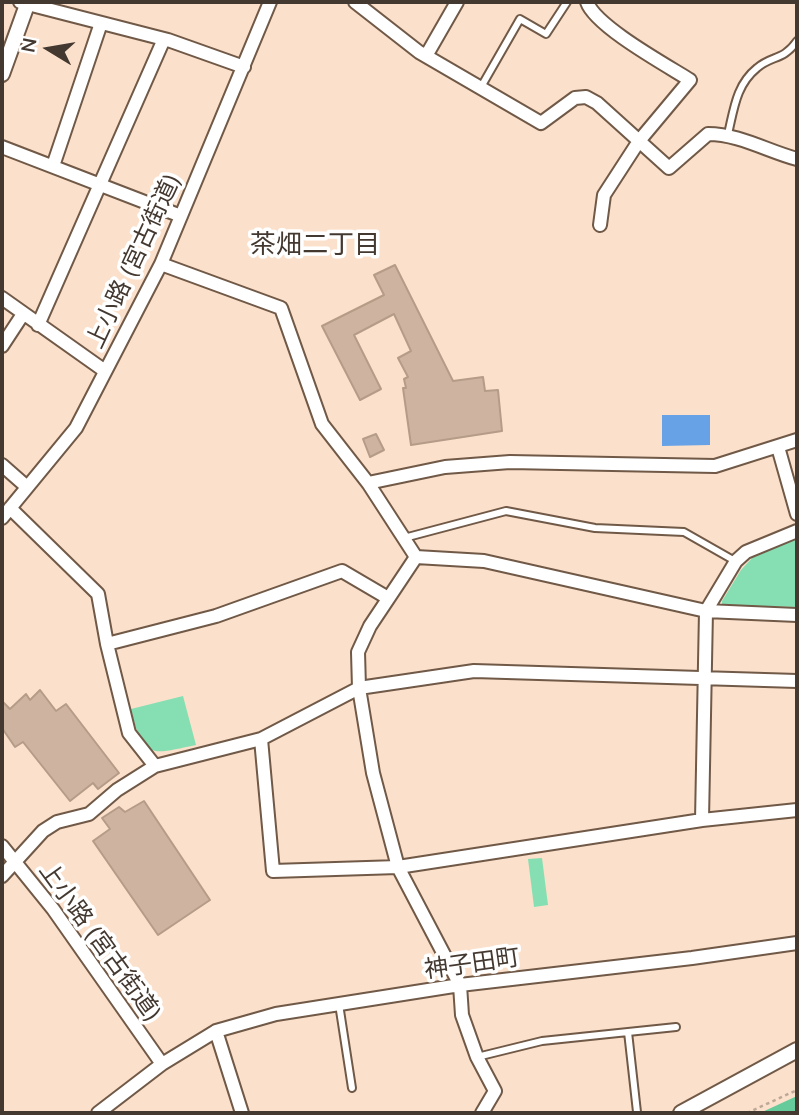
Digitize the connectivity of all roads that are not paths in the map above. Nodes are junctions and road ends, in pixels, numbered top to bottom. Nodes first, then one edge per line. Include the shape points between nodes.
1 (25, 2) edge
2 (270, 2) edge
3 (355, 2) edge
4 (457, 2) edge
5 (567, 2) edge
6 (587, 2) edge
7 (101, 23) junction
8 (164, 39) junction
9 (797, 41) edge
10 (426, 56) junction
11 (244, 66) junction
12 (2, 74) edge
13 (480, 89) junction
14 (729, 134) junction
15 (639, 141) junction
16 (2, 147) edge
17 (797, 159) edge
18 (52, 166) junction
19 (100, 184) junction
20 (181, 216) junction
21 (600, 225) dead end
22 (161, 264) junction
23 (2, 298) edge
24 (23, 314) junction
25 (38, 325) junction
26 (2, 346) edge
27 (105, 371) junction
28 (797, 440) edge
29 (778, 447) junction
30 (2, 465) edge
31 (368, 484) junction
32 (27, 487) junction
33 (6, 513) edge
34 (797, 514) edge
35 (797, 531) edge
36 (404, 538) junction
37 (416, 557) junction
38 (736, 561) junction
39 (388, 598) junction
40 (706, 611) junction
41 (797, 615) edge
42 (107, 644) junction
43 (703, 678) junction
44 (797, 681) edge
45 (359, 688) junction
46 (261, 738) junction
47 (155, 766) junction
48 (797, 810) edge
49 (702, 820) junction
50 (2, 846) edge
51 (14, 860) junction
52 (398, 867) junction
53 (2, 876) edge
54 (797, 943) edge
55 (460, 985) junction
56 (339, 1004) junction
57 (676, 1027) dead end
58 (216, 1031) junction
59 (628, 1032) junction
60 (797, 1050) edge
61 (477, 1057) junction
62 (162, 1063) junction
63 (352, 1088) dead end
64 (637, 1112) edge
65 (98, 1113) edge
66 (242, 1113) edge
67 (482, 1113) edge
68 (681, 1113) edge

1 - 7 street
1 - 12 street
2 - 11 street, 上小路 (宮古街道)
3 - 10 street
4 - 10 street
5 - 13 lane via 546,34 520,19
6 - 15 street via 604,24 690,80
7 - 8 street
7 - 18 street
8 - 11 street
8 - 19 street
9 - 14 lane via 789,53 757,68 738,90
10 - 13 street
11 - 20 street, 上小路 (宮古街道)
13 - 15 street via 541,123 575,98 586,97
14 - 15 street via 708,134 669,168
14 - 17 street
15 - 21 street via 604,195
16 - 18 street
18 - 19 street
19 - 20 street
19 - 25 street
20 - 22 street, 上小路 (宮古街道)
22 - 27 street, 上小路 (宮古街道)
22 - 31 street via 281,308 322,424
23 - 24 street
24 - 25 street
24 - 26 street
25 - 27 street
27 - 32 street, 上小路 (宮古街道) via 76,428
28 - 29 street
29 - 31 street via 715,466 510,462 445,467
29 - 34 street
30 - 32 street
31 - 36 street
32 - 33 street, 上小路 (宮古街道)
33 - 42 street via 98,593
35 - 38 street via 746,552
36 - 37 street
36 - 38 lane via 506,511 595,528 684,532
37 - 39 street
37 - 40 street via 484,562
38 - 40 street
39 - 42 street via 342,570 216,615
39 - 45 street via 358,652
40 - 41 street
40 - 43 street
42 - 47 street via 130,733
43 - 44 street
43 - 45 street via 474,671
43 - 49 street
45 - 46 street
45 - 52 street via 373,773
46 - 47 street
46 - 52 street via 273,871
47 - 51 street via 89,814 57,822 43,831
48 - 49 street
49 - 52 street
50 - 51 street, 上小路 (宮古街道)
51 - 53 street
51 - 62 street, 上小路 (宮古街道)
52 - 55 street
54 - 55 street, 神子田町
55 - 56 street, 神子田町
55 - 61 street via 462,1015
56 - 58 street, 神子田町 via 276,1014
56 - 63 lane
57 - 59 lane
58 - 62 street, 神子田町
58 - 66 street
59 - 61 lane via 542,1041
59 - 64 lane
60 - 68 street
61 - 67 street via 495,1091
62 - 65 street, 神子田町

